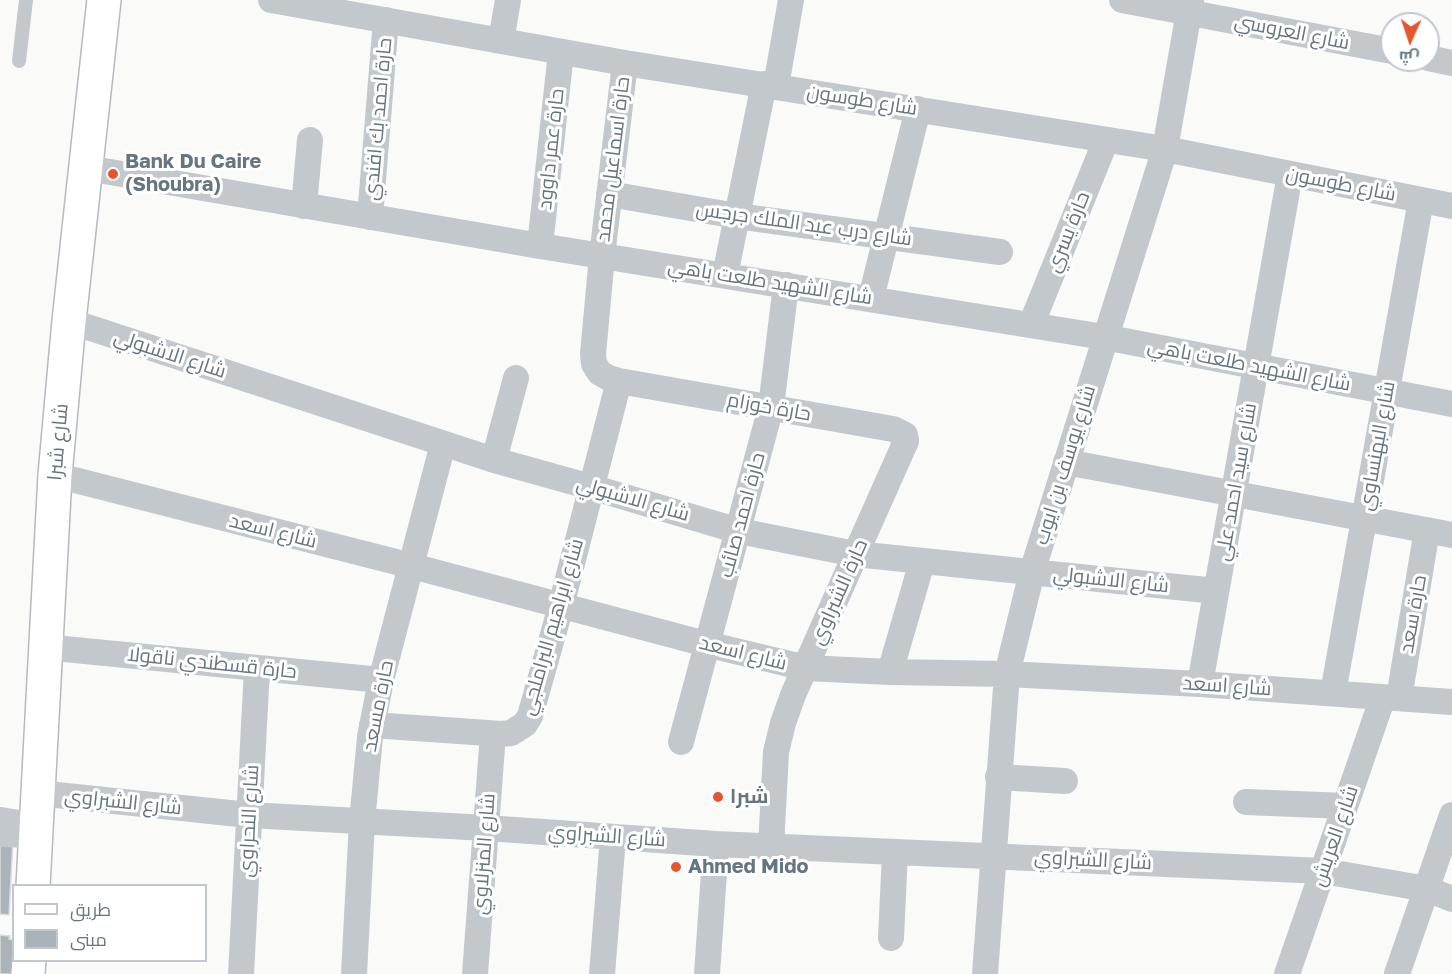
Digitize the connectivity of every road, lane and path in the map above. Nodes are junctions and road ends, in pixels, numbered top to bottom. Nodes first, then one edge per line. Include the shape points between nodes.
1 (26, 0) edge
2 (104, 0) edge
3 (271, 0) edge
4 (508, 0) edge
5 (790, 0) edge
6 (1122, 0) edge
7 (1190, 6) edge
8 (386, 20) junction
9 (501, 41) junction
10 (1380, 48) edge
11 (561, 52) junction
12 (19, 61) dead end
13 (625, 63) junction
14 (770, 85) junction
15 (918, 109) junction
16 (310, 140) dead end
17 (1106, 140) junction
18 (1165, 149) junction
19 (87, 168) junction
20 (1290, 174) junction
21 (609, 194) junction
22 (1421, 200) junction
23 (304, 206) junction
24 (1452, 206) edge
25 (737, 216) junction
26 (370, 217) junction
27 (886, 236) junction
28 (540, 246) junction
29 (1000, 252) dead end
30 (602, 256) junction
31 (724, 275) junction
32 (786, 285) junction
33 (871, 298) junction
34 (69, 321) junction
35 (1031, 325) junction
36 (1104, 337) junction
37 (1256, 366) junction
38 (516, 378) dead end
39 (620, 381) junction
40 (1386, 392) junction
41 (1452, 404) edge
42 (771, 407) junction
43 (443, 444) junction
44 (905, 447) joint
45 (494, 460) junction
46 (1066, 462) junction
47 (55, 475) junction
48 (591, 487) junction
49 (1234, 493) junction
50 (1364, 518) junction
51 (739, 531) junction
52 (1440, 532) edge
53 (855, 554) junction
54 (921, 562) junction
55 (412, 566) junction
56 (1032, 573) junction
57 (1216, 591) junction
58 (561, 606) junction
59 (706, 644) junction
60 (44, 647) junction
61 (257, 668) junction
62 (806, 668) junction
63 (890, 672) junction
64 (1007, 674) junction
65 (381, 680) junction
66 (1200, 684) junction
67 (1333, 693) junction
68 (1391, 697) junction
69 (1452, 702) edge
70 (372, 725) junction
71 (493, 734) junction
72 (681, 742) dead end
73 (998, 777) junction
74 (1065, 781) dead end
75 (1246, 802) dead end
76 (1345, 806) junction
77 (0, 814) edge
78 (249, 815) junction
79 (36, 816) junction
80 (1452, 816) edge
81 (362, 822) junction
82 (486, 828) junction
83 (0, 834) edge
84 (613, 837) junction
85 (716, 844) junction
86 (771, 847) junction
87 (895, 852) junction
88 (994, 855) junction
89 (1323, 871) junction
90 (33, 884) edge
91 (1427, 889) junction
92 (1452, 899) edge
93 (891, 938) dead end
94 (241, 974) edge
95 (354, 974) edge
96 (475, 974) edge
97 (602, 974) edge
98 (707, 974) edge
99 (985, 974) edge
100 (1287, 974) edge
101 (1397, 974) edge

1 - 12 lane
2 - 19 main road, شارع شبرا
3 - 8 street, شارع طوسون
4 - 9 street
5 - 14 street
6 - 7 street, شارع العروسي
7 - 10 street, شارع العروسي
7 - 18 street, شارع يوسف بن ايوب
8 - 9 street, شارع طوسون
8 - 26 street, حارة احمد بك افندي
9 - 11 street, شارع طوسون
11 - 13 street, شارع طوسون
11 - 28 street, حارة عمر داوود
13 - 14 street, شارع طوسون
13 - 21 street, حارة اسماعيل محمد
14 - 15 street, شارع طوسون
14 - 25 street
15 - 17 street, شارع طوسون
15 - 27 street
16 - 23 street
17 - 18 street, شارع طوسون
17 - 35 street, حارة يسري
18 - 20 street, شارع طوسون
18 - 36 street, شارع يوسف بن ايوب
19 - 23 street, شارع الشهيد طلعت باهي
19 - 34 main road, شارع شبرا
20 - 22 street, شارع طوسون
20 - 37 street, شارع سيد احمد علي
21 - 25 street, شارع درب عبد الملك جرجس
21 - 30 street, حارة اسماعيل محمد
22 - 24 street, شارع طوسون
22 - 40 street, شارع البهنساوي
23 - 26 street, شارع الشهيد طلعت باهي
25 - 27 street, شارع درب عبد الملك جرجس
25 - 31 street
26 - 28 street, شارع الشهيد طلعت باهي
27 - 29 street, شارع درب عبد الملك جرجس
27 - 33 street
28 - 30 street, شارع الشهيد طلعت باهي
30 - 31 street, شارع الشهيد طلعت باهي
30 - 39 street, حارة اسماعيل محمد via 594,364 600,373
31 - 32 street, شارع الشهيد طلعت باهي
32 - 33 street, شارع الشهيد طلعت باهي
32 - 42 street, حارة احمد صائب
33 - 35 street, شارع الشهيد طلعت باهي
34 - 43 street, شارع الاشبولي
34 - 47 main road, شارع شبرا
35 - 36 street, شارع الشهيد طلعت باهي
36 - 37 street, شارع الشهيد طلعت باهي
36 - 46 street, شارع يوسف بن ايوب
37 - 40 street, شارع الشهيد طلعت باهي
37 - 49 street, شارع سيد احمد علي
38 - 45 street
39 - 42 street, حارة خوزام
39 - 48 street, شارع ابراهيم البراملجي
40 - 41 street, شارع الشهيد طلعت باهي
40 - 50 street, شارع البهنساوي
42 - 44 street, حارة خوزام via 900,431
42 - 51 street, حارة احمد صائب
43 - 45 street, شارع الاشبولي
43 - 55 street, حارة مسعد
44 - 53 street, حارة الشبراوي
45 - 48 street, شارع الاشبولي
46 - 49 street
46 - 56 street, شارع يوسف بن ايوب
47 - 55 street, شارع اسعد
47 - 60 main road, شارع شبرا
48 - 51 street, شارع الاشبولي
48 - 58 street, شارع ابراهيم البراملجي
49 - 50 street
49 - 57 street, شارع سيد احمد علي
50 - 52 street
50 - 67 street, شارع البهنساوي
51 - 53 street, شارع الاشبولي
51 - 59 street, حارة احمد صائب
52 - 68 street, حارة سعد
53 - 54 street, شارع الاشبولي
53 - 62 street, حارة الشبراوي
54 - 56 street, شارع الاشبولي
54 - 63 street
55 - 58 street, شارع اسعد
55 - 65 street, حارة مسعد
56 - 57 street, شارع الاشبولي
56 - 64 street, شارع يوسف بن ايوب
57 - 66 street, شارع سيد احمد علي
58 - 59 street, شارع اسعد
58 - 71 street, شارع ابراهيم البراملجي via 530,716 511,733
59 - 62 street, شارع اسعد
59 - 72 street, حارة احمد صائب
60 - 61 street, حارة قسطندي ناقولا
60 - 79 main road, شارع شبرا
61 - 65 street, حارة قسطندي ناقولا
61 - 78 street, شارع النحراوي
62 - 63 street, شارع اسعد
62 - 86 street, حارة الشبراوي via 786,714 776,752
63 - 64 street, شارع اسعد
64 - 66 street, شارع اسعد
64 - 73 street, شارع يوسف بن ايوب
65 - 70 street, حارة مسعد
66 - 67 street, شارع اسعد
67 - 68 street, شارع اسعد
68 - 69 street, شارع اسعد
68 - 76 street, شارع العريش
70 - 71 street, شارع ابراهيم البراملجي
70 - 81 street, حارة مسعد
71 - 82 street, شارع المنزلاوي
73 - 74 street
73 - 88 street, شارع يوسف بن ايوب
75 - 76 street
76 - 89 street, شارع العريش
77 - 79 lane
78 - 79 street, شارع الشبراوي
78 - 81 street, شارع الشبراوي
78 - 94 street, شارع النحراوي
79 - 83 street, شارع الشبراوي
79 - 90 main road, شارع شبرا
80 - 91 street
81 - 82 street, شارع الشبراوي
81 - 95 street, حارة مسعد
82 - 84 street, شارع الشبراوي
82 - 96 street, شارع المنزلاوي
84 - 85 street, شارع الشبراوي
84 - 97 street
85 - 86 street, شارع الشبراوي
85 - 98 street
86 - 87 street, شارع الشبراوي
87 - 88 street, شارع الشبراوي
87 - 93 street
88 - 89 street, شارع الشبراوي
88 - 99 street, شارع يوسف بن ايوب
89 - 91 street, شارع الشبراوي
89 - 100 street, شارع العريش
91 - 92 street, شارع الشبراوي
91 - 101 street

